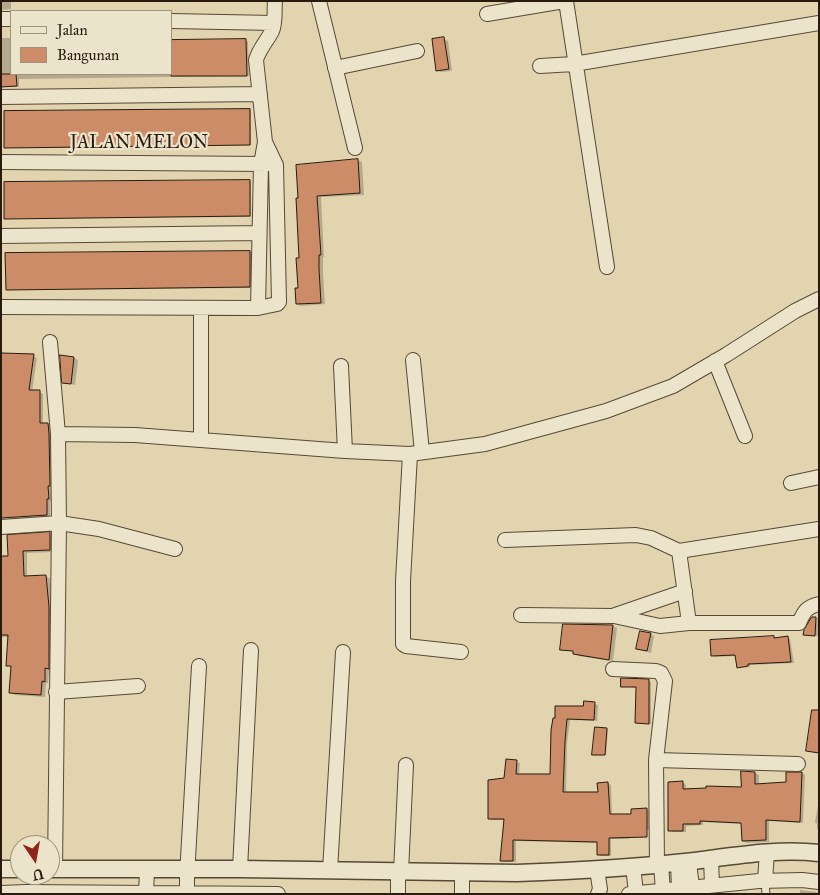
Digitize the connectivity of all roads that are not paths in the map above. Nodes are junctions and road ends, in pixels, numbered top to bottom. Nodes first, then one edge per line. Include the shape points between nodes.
1 (275, 1) edge
2 (319, 1) edge
3 (565, 1) edge
4 (487, 14) dead end
5 (172, 21) edge
6 (274, 23) junction
7 (819, 23) edge
8 (417, 51) dead end
9 (574, 64) junction
10 (540, 66) dead end
11 (335, 68) junction
12 (260, 94) junction
13 (1, 97) edge
14 (265, 142) junction
15 (355, 148) dead end
16 (1, 162) edge
17 (261, 164) junction
18 (276, 165) junction
19 (259, 233) junction
20 (1, 236) edge
21 (607, 267) dead end
22 (819, 299) edge
23 (1, 307) edge
24 (201, 308) junction
25 (258, 308) junction
26 (50, 342) dead end
27 (413, 360) dead end
28 (715, 361) junction
29 (341, 366) dead end
30 (58, 434) junction
31 (746, 436) dead end
32 (202, 440) junction
33 (345, 451) junction
34 (416, 453) junction
35 (819, 478) edge
36 (791, 483) dead end
37 (59, 523) junction
38 (1, 528) edge
39 (819, 528) edge
40 (505, 540) dead end
41 (175, 549) dead end
42 (679, 551) junction
43 (685, 591) junction
44 (819, 604) edge
45 (521, 615) dead end
46 (614, 616) junction
47 (689, 623) junction
48 (252, 650) dead end
49 (343, 652) dead end
50 (460, 652) dead end
51 (199, 666) dead end
52 (613, 669) dead end
53 (138, 686) dead end
54 (56, 692) junction
55 (656, 760) junction
56 (798, 764) dead end
57 (406, 765) dead end
58 (54, 835) edge
59 (819, 852) edge
60 (767, 856) junction
61 (60, 869) edge
62 (240, 869) junction
63 (330, 870) junction
64 (147, 872) junction
65 (712, 873) junction
66 (685, 875) junction
67 (661, 876) junction
68 (187, 882) edge
69 (819, 882) edge
70 (598, 883) edge
71 (633, 883) edge
72 (399, 884) edge
73 (766, 884) edge
74 (462, 885) edge
75 (146, 892) edge
76 (1, 893) edge
77 (52, 893) edge
78 (276, 894) edge

1 - 6 street
2 - 11 street
3 - 4 street
3 - 9 street
5 - 6 street
6 - 12 street via 256,60
7 - 9 street
8 - 11 street
9 - 10 street
9 - 21 street
11 - 15 street
12 - 13 street
12 - 14 street
14 - 17 street
14 - 18 street
16 - 17 street, JALAN MELON
17 - 18 street, JALAN MELON
17 - 19 street
18 - 25 street via 278,302 275,306
19 - 20 street
19 - 25 street
22 - 28 street
23 - 24 street
24 - 25 street
24 - 32 street
26 - 30 street
27 - 34 street
28 - 31 street
28 - 34 street via 673,386 606,411 485,444
29 - 33 street
30 - 32 street via 135,434
30 - 37 street
32 - 33 street
33 - 34 street
34 - 50 street via 403,581 403,644
35 - 36 street
37 - 38 street
37 - 41 street
37 - 54 street
39 - 42 street
40 - 42 street via 636,535
42 - 43 street
43 - 46 street
43 - 47 street
44 - 47 street via 804,611 799,624
45 - 46 street
46 - 47 street via 660,626
48 - 62 street
49 - 63 street
51 - 68 street
52 - 55 street via 661,674 664,681
53 - 54 street
54 - 58 street
55 - 56 street
55 - 67 street
57 - 72 street
59 - 60 street
60 - 65 street
60 - 73 street
61 - 64 street
62 - 63 street
62 - 68 street
63 - 72 street
64 - 68 street
64 - 75 street
65 - 66 street
65 - 66 street
65 - 73 street
66 - 67 street
66 - 67 street
67 - 71 street
67 - 71 street
68 - 75 street
68 - 78 street
69 - 73 street via 802,880
70 - 71 street
70 - 74 street via 518,873
72 - 74 street
75 - 77 street
76 - 77 street

